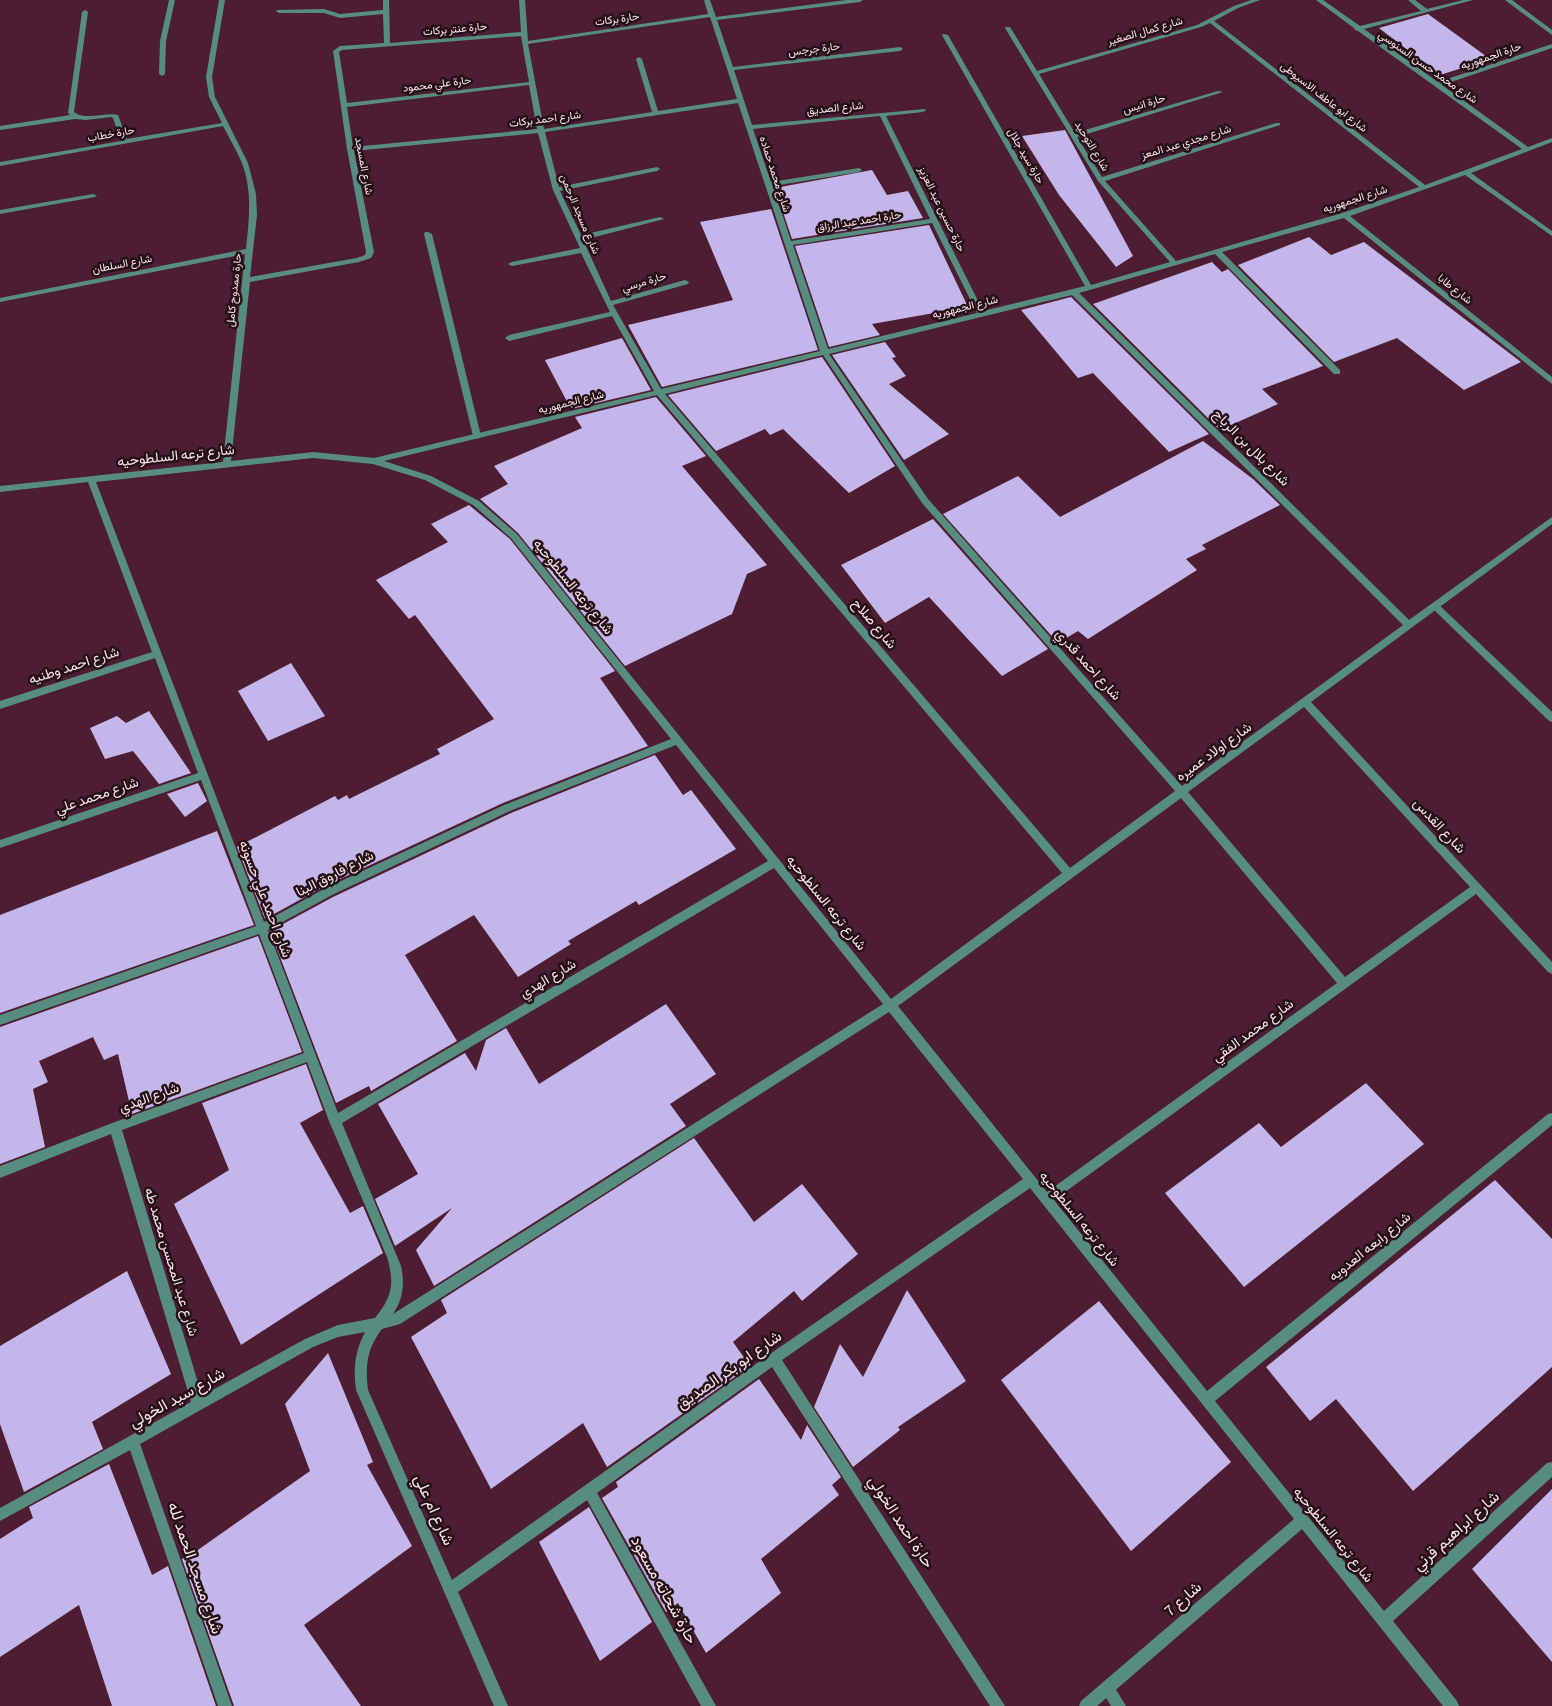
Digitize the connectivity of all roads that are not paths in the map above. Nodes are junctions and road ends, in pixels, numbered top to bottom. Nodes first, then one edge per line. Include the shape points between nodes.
1 (172, 0) edge
2 (222, 0) edge
3 (386, 0) edge
4 (522, 0) edge
5 (707, 0) edge
6 (860, 0) edge
7 (1257, 0) edge
8 (1319, 0) edge
9 (1411, 0) edge
10 (1470, 0) edge
11 (1508, 0) edge
12 (280, 11) dead end
13 (85, 12) dead end
14 (386, 12) junction
15 (1426, 12) junction
16 (712, 17) junction
17 (1211, 21) junction
18 (1008, 28) dead end
19 (1357, 29) junction
20 (1552, 33) edge
21 (524, 34) junction
22 (945, 35) dead end
23 (525, 43) junction
24 (387, 45) junction
25 (1552, 46) edge
26 (900, 49) dead end
27 (638, 59) dead end
28 (730, 69) junction
29 (1036, 73) junction
30 (162, 74) dead end
31 (534, 83) junction
32 (1437, 85) junction
33 (1220, 92) dead end
34 (740, 101) junction
35 (344, 105) junction
36 (923, 110) dead end
37 (656, 114) junction
38 (882, 114) junction
39 (73, 117) junction
40 (226, 124) junction
41 (1278, 124) dead end
42 (749, 127) junction
43 (0, 128) edge
44 (541, 131) junction
45 (1073, 136) junction
46 (1552, 140) edge
47 (126, 142) junction
48 (350, 149) junction
49 (1527, 149) junction
50 (0, 164) edge
51 (657, 169) dead end
52 (859, 170) dead end
53 (1466, 172) junction
54 (1100, 180) junction
55 (768, 185) junction
56 (1424, 188) junction
57 (556, 190) junction
58 (93, 196) dead end
59 (0, 212) edge
60 (1345, 215) junction
61 (660, 219) dead end
62 (934, 220) junction
63 (428, 234) dead end
64 (1552, 234) edge
65 (579, 242) junction
66 (788, 244) junction
67 (583, 250) junction
68 (249, 251) junction
69 (1216, 251) junction
70 (1174, 263) junction
71 (512, 264) dead end
72 (246, 280) junction
73 (685, 282) dead end
74 (1089, 288) junction
75 (1074, 292) junction
76 (0, 300) edge
77 (609, 304) junction
78 (614, 313) junction
79 (981, 314) junction
80 (509, 338) dead end
81 (825, 353) junction
82 (1336, 372) dead end
83 (1552, 381) edge
84 (659, 392) junction
85 (477, 436) junction
86 (373, 461) junction
87 (228, 464) junction
88 (91, 479) junction
89 (0, 488) edge
90 (1552, 520) edge
91 (1435, 606) junction
92 (1410, 625) junction
93 (157, 654) junction
94 (1305, 702) junction
95 (0, 705) edge
96 (1552, 718) edge
97 (678, 740) junction
98 (203, 775) junction
99 (1182, 792) junction
100 (0, 844) edge
101 (776, 862) junction
102 (1069, 874) junction
103 (1477, 888) junction
104 (262, 928) junction
105 (1552, 970) edge
106 (1344, 984) junction
107 (891, 1005) junction
108 (0, 1020) edge
109 (310, 1056) junction
110 (1552, 1118) edge
111 (335, 1121) junction
112 (115, 1127) junction
113 (0, 1172) edge
114 (1031, 1180) junction
115 (1046, 1200) junction
116 (376, 1324) junction
117 (774, 1358) junction
118 (1207, 1399) junction
119 (198, 1405) junction
120 (133, 1441) junction
121 (1552, 1468) edge
122 (588, 1490) junction
123 (0, 1515) edge
124 (1303, 1519) junction
125 (450, 1590) junction
126 (1384, 1620) junction
127 (1107, 1688) junction
128 (225, 1706) edge
129 (501, 1706) edge
130 (709, 1706) edge
131 (998, 1706) edge
132 (1086, 1706) edge
133 (1120, 1706) edge
134 (1452, 1706) edge

1 - 30 street via 163,41
2 - 40 street, حارة ممدوح كامل via 210,77 212,97
3 - 14 street
4 - 21 street, شارع مسجد الرحمن
5 - 16 street, شارع محمد حماده
6 - 16 street, حارة بركات
7 - 17 street, شارع كمال الصغير via 1224,12
8 - 19 street, شارع محمد حسن السنوسي
9 - 15 street
10 - 15 street
11 - 20 street
12 - 14 street via 324,11 340,16
13 - 39 street via 70,109
14 - 24 street
15 - 19 street
16 - 23 street, حارة بركات
16 - 28 street, شارع محمد حماده
17 - 29 street, شارع كمال الصغير
17 - 56 street, شارع ابو عاطف الاسيوطى
18 - 29 street, شارع التوحيد
19 - 32 street, شارع محمد حسن السنوسي
21 - 23 street, شارع مسجد الرحمن
21 - 24 street, حارة عنتر بركات
22 - 74 street, حارة سيد جلال
23 - 31 street, شارع مسجد الرحمن
24 - 35 street, شارع المسجد via 340,48 336,51
25 - 32 street, حارة الجمهوريه
26 - 28 street, حارة جرجس
27 - 37 street
28 - 34 street, شارع محمد حماده
29 - 45 street, شارع التوحيد
31 - 35 street, حارة علي محمود
31 - 44 street, شارع مسجد الرحمن
32 - 49 street, شارع محمد حسن السنوسي
33 - 45 street, حارة انيس
34 - 37 street, شارع احمد بركات
34 - 42 street, شارع محمد حماده
35 - 48 street, شارع المسجد
36 - 38 street, شارع الصديق
37 - 44 street, شارع احمد بركات
38 - 42 street, شارع الصديق
38 - 62 street, حارة حسين عبد العزيز
39 - 43 street
39 - 47 street via 116,116
40 - 47 street, حارة خطاب
40 - 68 street, حارة ممدوح كامل via 245,163 252,194
41 - 54 street, شارع مجدي عبد المعز
42 - 55 street, شارع محمد حماده
44 - 48 street, شارع احمد بركات
44 - 57 street, شارع مسجد الرحمن
45 - 54 street, شارع التوحيد
46 - 49 street, شارع الجمهوريه
47 - 50 street, حارة خطاب
48 - 72 street, شارع المسجد via 371,249 368,256
49 - 53 street, شارع الجمهوريه
51 - 57 street
52 - 55 street
53 - 56 street, شارع الجمهوريه
53 - 64 street
54 - 70 street, شارع التوحيد
55 - 66 street, شارع محمد حماده
56 - 60 street, شارع الجمهوريه
57 - 65 street, شارع مسجد الرحمن
58 - 59 street
60 - 69 street, شارع الجمهوريه
60 - 83 street, شارع طابا
61 - 65 street via 589,236
62 - 66 street, حارة احمد عبد الرزاق
62 - 79 street, حارة حسين عبد العزيز
63 - 85 street
65 - 67 street, شارع مسجد الرحمن
66 - 81 street, شارع محمد حماده
67 - 71 street
67 - 77 street, شارع مسجد الرحمن
68 - 72 street, حارة ممدوح كامل
68 - 76 street, شارع السلطان
69 - 70 street, شارع الجمهوريه
69 - 82 street
70 - 74 street, شارع الجمهوريه
72 - 87 street, حارة ممدوح كامل
73 - 77 street, حارة مرسي
74 - 75 street, شارع الجمهوريه
75 - 79 street, شارع الجمهوريه
75 - 92 street, شارع بلال بن الرباح
77 - 78 street, شارع مسجد الرحمن
78 - 80 street
78 - 84 street, شارع مسجد الرحمن
79 - 81 street, شارع الجمهوريه
81 - 84 street, شارع الجمهوريه
81 - 99 street, شارع احمد قدري via 925,501
84 - 85 street, شارع الجمهوريه
84 - 102 street, شارع صلاح
85 - 86 street, شارع الجمهوريه
86 - 87 street, شارع ترعه السلطوحيه via 314,455
86 - 97 street, شارع ترعه السلطوحيه via 428,478 476,503 514,536
87 - 88 street, شارع ترعه السلطوحيه
88 - 89 street, شارع ترعه السلطوحيه
88 - 93 street, شارع احمد علي حسونه
90 - 91 street, شارع اولاد عميره
91 - 92 street, شارع اولاد عميره
91 - 96 street
92 - 94 street, شارع اولاد عميره
93 - 95 street, شارع احمد وطنيه
93 - 98 street, شارع احمد علي حسونه
94 - 99 street, شارع اولاد عميره
94 - 103 street, شارع القدس
97 - 101 street, شارع ترعه السلطوحيه
97 - 104 street, شارع فاروق البنا via 507,808 328,892
98 - 100 street, شارع محمد علي
98 - 104 street, شارع احمد علي حسونه
99 - 102 street, شارع اولاد عميره
99 - 106 street, شارع احمد قدري
101 - 107 street, شارع ترعه السلطوحيه
101 - 111 street, شارع الهدي
102 - 107 street, شارع اولاد عميره
103 - 105 street, شارع القدس
103 - 106 street, شارع محمد الفقي
104 - 108 street, شارع فاروق البنا
104 - 109 street, شارع احمد علي حسونه
106 - 115 street, شارع محمد الفقي
107 - 114 street, شارع ترعه السلطوحيه
107 - 116 street via 396,1320
109 - 111 street, شارع احمد علي حسونه
109 - 112 street, شارع الهدي
110 - 118 street, شارع رابعه العدويه
111 - 116 street, شارع احمد علي حسونه via 385,1241 394,1255 396,1290 390,1309
112 - 113 street, شارع الهدي
112 - 119 street, شارع عبد المحسن محمد طه
114 - 115 street, شارع ترعه السلطوحيه
114 - 117 street, شارع ابو بكر الصديق
115 - 118 street, شارع ترعه السلطوحيه
116 - 119 street, شارع سيد الخولي via 338,1331 309,1343
116 - 125 street, شارع ام علي via 364,1346 360,1367 362,1390
117 - 122 street, شارع ابو بكر الصديق
117 - 131 street, حارة احمد الخولي
118 - 124 street, شارع ترعه السلطوحيه
119 - 120 street, شارع سيد الخولي
120 - 123 street, شارع سيد الخولي
120 - 128 street, شارع مسجد الحمد لله
121 - 126 street, شارع ابراهيم قرني
122 - 125 street, شارع ابو بكر الصديق
122 - 130 street, حارة شحاته مسعود
124 - 126 street, شارع ترعه السلطوحيه
124 - 127 street, شارع 7
125 - 129 street, شارع ام علي
126 - 134 street, شارع ترعه السلطوحيه
127 - 132 street, شارع 7
127 - 133 street

